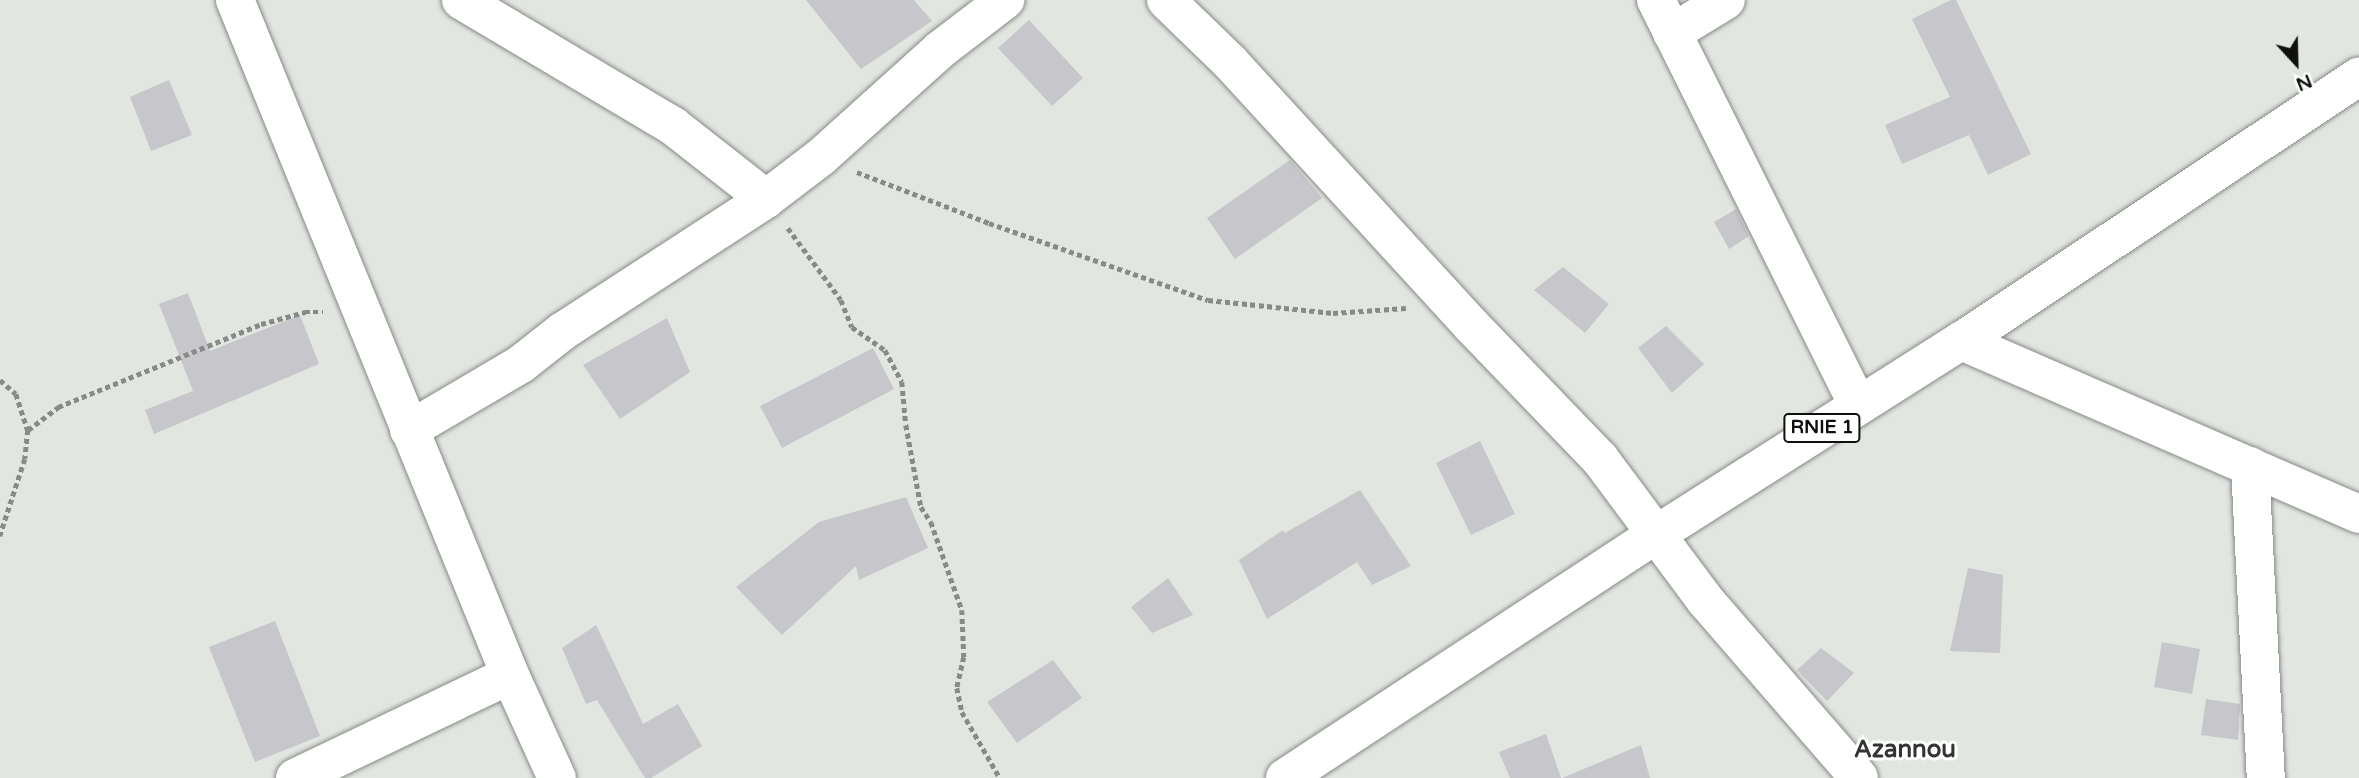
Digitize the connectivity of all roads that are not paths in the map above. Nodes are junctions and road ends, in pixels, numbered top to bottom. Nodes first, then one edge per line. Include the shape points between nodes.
1 (235, 0) edge
2 (461, 0) edge
3 (1005, 0) edge
4 (1166, 0) edge
5 (1726, 0) edge
6 (1664, 16) edge
7 (2359, 77) edge
8 (766, 200) junction
9 (1961, 341) junction
10 (1858, 405) junction
11 (409, 430) junction
12 (2250, 466) junction
13 (2359, 514) edge
14 (1655, 535) junction
15 (510, 675) junction
16 (295, 778) edge
17 (558, 778) edge
18 (1285, 778) edge
19 (1860, 778) edge
20 (2266, 778) edge

1 - 11 main road
2 - 8 main road via 673,126
3 - 8 main road
4 - 14 main road via 1230,62 1471,325 1551,405 1600,459
5 - 6 main road
6 - 10 main road
7 - 9 main road, RNIE 1
8 - 11 main road via 563,331 521,364
9 - 10 main road, RNIE 1
9 - 12 main road
10 - 14 main road, RNIE 1
11 - 15 main road
12 - 13 main road
12 - 20 main road
14 - 18 main road, RNIE 1
14 - 19 main road via 1705,600
15 - 16 main road
15 - 17 main road

